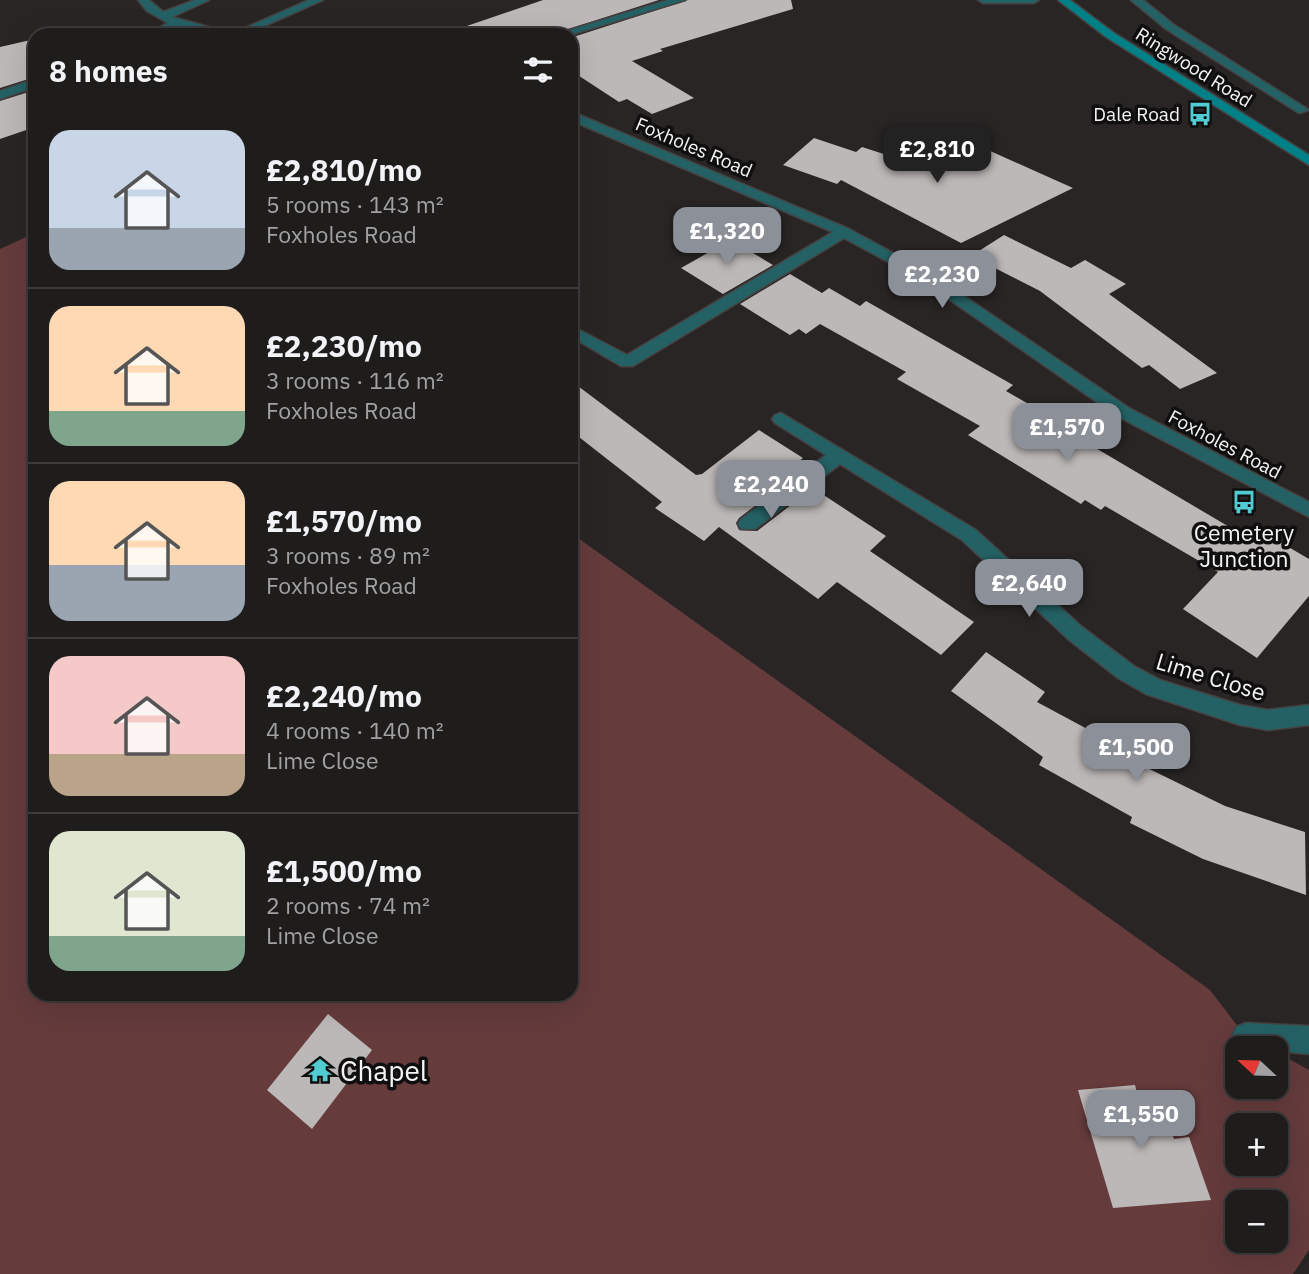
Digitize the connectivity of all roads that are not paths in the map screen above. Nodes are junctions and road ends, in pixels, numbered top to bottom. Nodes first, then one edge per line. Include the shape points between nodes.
1 (143, 0) edge
2 (204, 0) edge
3 (318, 0) edge
4 (680, 0) edge
5 (983, 0) edge
6 (1034, 0) edge
7 (1063, 0) edge
8 (1136, 0) edge
9 (164, 16) junction
10 (179, 22) junction
11 (166, 28) edge
12 (204, 28) edge
13 (250, 28) edge
14 (578, 30) edge
15 (28, 86) edge
16 (0, 96) edge
17 (1303, 110) dead end
18 (578, 122) edge
19 (1309, 161) edge
20 (844, 232) junction
21 (578, 333) edge
22 (780, 419) dead end
23 (839, 454) junction
24 (1309, 510) edge
25 (748, 523) dead end
26 (1309, 715) edge
27 (1288, 1039) edge
28 (1309, 1040) edge

1 - 9 street
2 - 9 street
3 - 13 street
4 - 14 street
5 - 6 street
7 - 19 main road, Ringwood Road via 1110,35
8 - 17 street, Ringwood Road via 1170,27
9 - 10 street
10 - 11 street
10 - 12 street
15 - 16 street
18 - 20 street, Foxholes Road
20 - 21 street via 627,362
20 - 24 street, Foxholes Road via 925,276 1123,412
22 - 23 street, Lime Close
23 - 25 street
23 - 26 street, Lime Close via 969,535 1074,634 1126,672 1154,687 1240,715 1268,720
27 - 28 street

